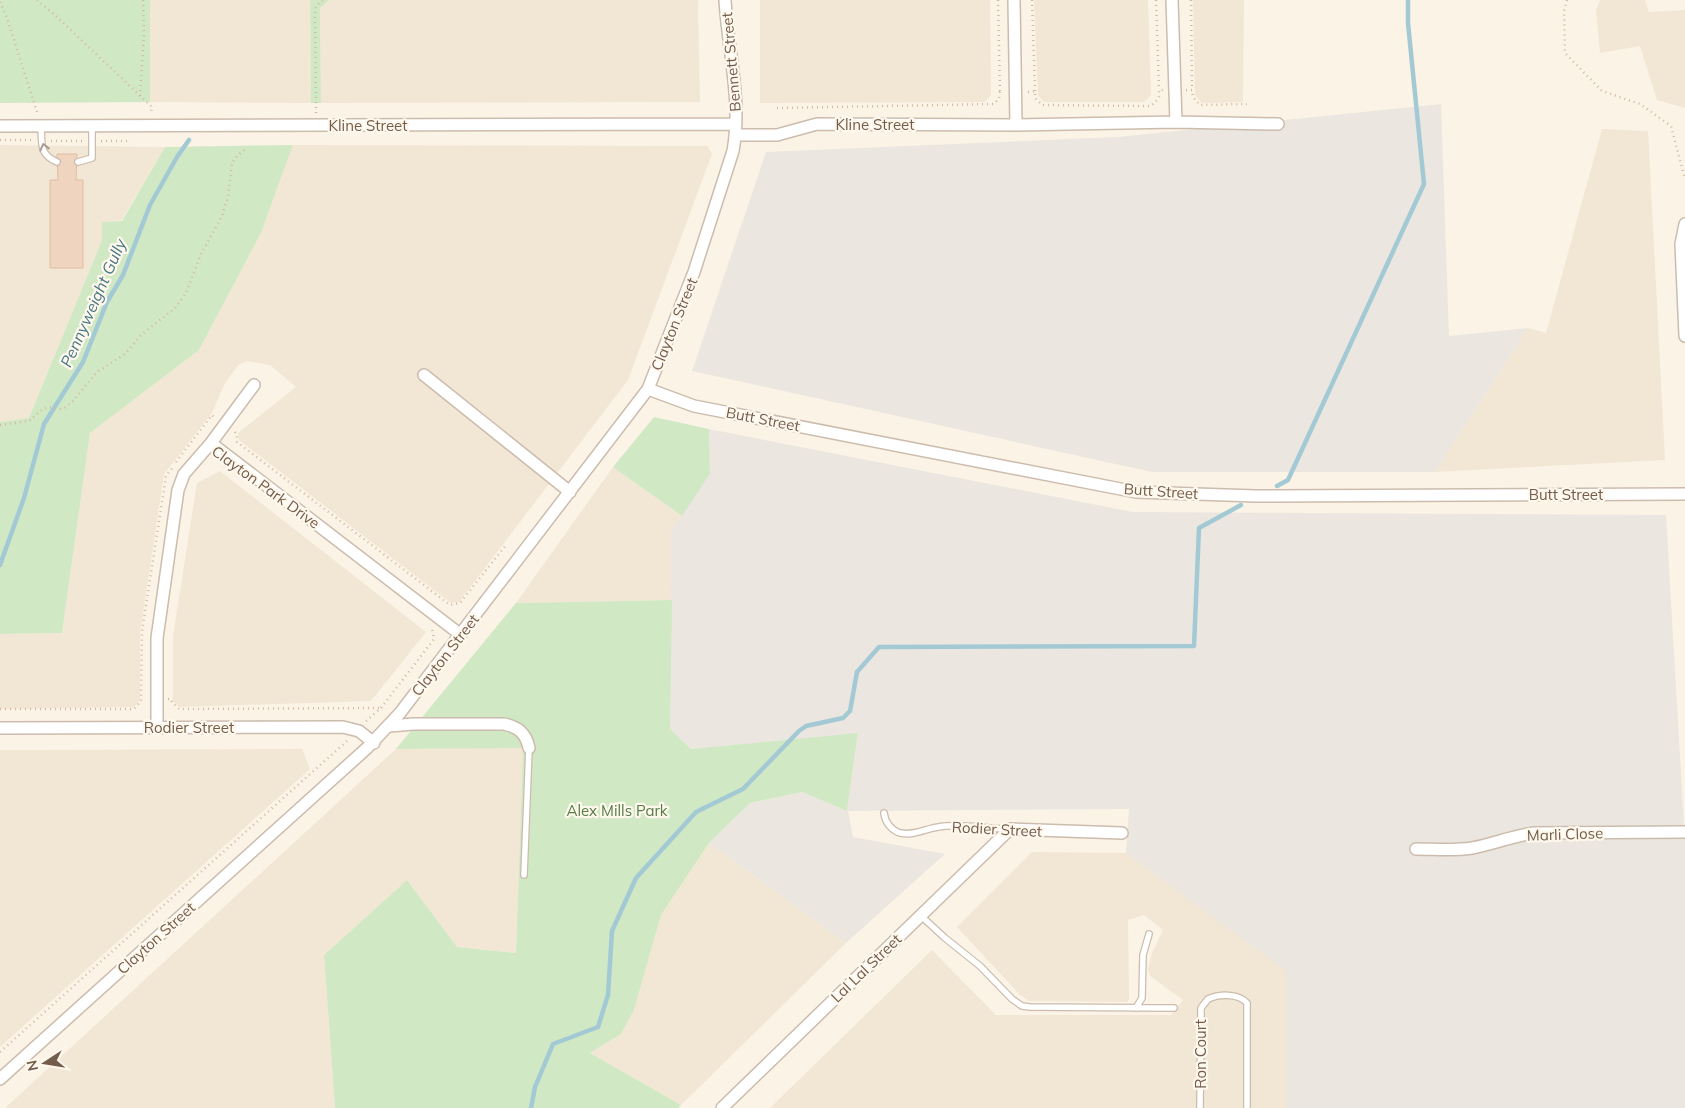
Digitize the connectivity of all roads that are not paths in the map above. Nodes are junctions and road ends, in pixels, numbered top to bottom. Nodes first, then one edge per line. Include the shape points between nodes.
1 (725, 0) edge
2 (1014, 0) edge
3 (1172, 0) edge
4 (1176, 122) junction
5 (1278, 124) dead end
6 (1016, 125) junction
7 (0, 126) edge
8 (41, 126) junction
9 (92, 126) junction
10 (735, 129) junction
11 (57, 162) dead end
12 (78, 162) dead end
13 (1685, 224) edge
14 (1685, 336) edge
15 (424, 375) dead end
16 (254, 385) dead end
17 (648, 389) junction
18 (211, 443) junction
19 (570, 492) junction
20 (1685, 494) edge
21 (461, 635) junction
22 (390, 726) junction
23 (157, 727) junction
24 (0, 728) edge
25 (374, 743) junction
26 (529, 748) joint
27 (884, 813) dead end
28 (1010, 829) junction
29 (1685, 832) edge
30 (1122, 833) dead end
31 (1416, 849) dead end
32 (524, 875) dead end
33 (920, 915) junction
34 (1149, 934) dead end
35 (1136, 1008) junction
36 (1174, 1008) dead end
37 (0, 1079) edge
38 (722, 1108) edge
39 (1200, 1108) edge
40 (1247, 1108) edge

1 - 10 street, Bennett Street via 734,83
2 - 6 street
3 - 4 street
4 - 5 street, Kline Street
4 - 6 street, Kline Street
6 - 10 street, Kline Street via 817,124 777,135
7 - 8 street, Kline Street
8 - 9 street, Kline Street
11 -> 8 lane via 45,155
9 - 10 street, Kline Street
9 - 12 lane via 92,158
10 - 17 street, Clayton Street via 727,172 694,272
13 - 14 street via 1681,244
15 - 19 street
16 - 18 street
17 - 19 street, Clayton Street
17 - 20 street, Butt Street via 694,406 1136,492 1256,496
18 - 21 street, Clayton Park Drive
18 - 23 street, Clayton Park Drive via 184,474 178,490 157,632
19 - 21 street, Clayton Street
21 - 22 street, Clayton Street
22 - 25 street, Clayton Street
22 - 26 street via 504,724 521,731
23 - 24 street, Rodier Street
23 - 25 street, Rodier Street via 334,727 357,730
25 - 37 street, Clayton Street
26 - 32 lane
27 - 28 lane, Rodier Street via 890,826 903,834 943,826
28 - 30 street, Rodier Street
28 - 33 street, Lal Lal Street
29 - 31 street, Marli Close via 1534,834 1472,848
33 - 35 lane via 1022,1006
33 - 38 street, Lal Lal Street
34 - 35 lane via 1143,960 1142,998
35 - 36 lane
39 - 40 lane, Ron Court via 1201,1010 1208,999 1222,996 1242,998 1247,1005

